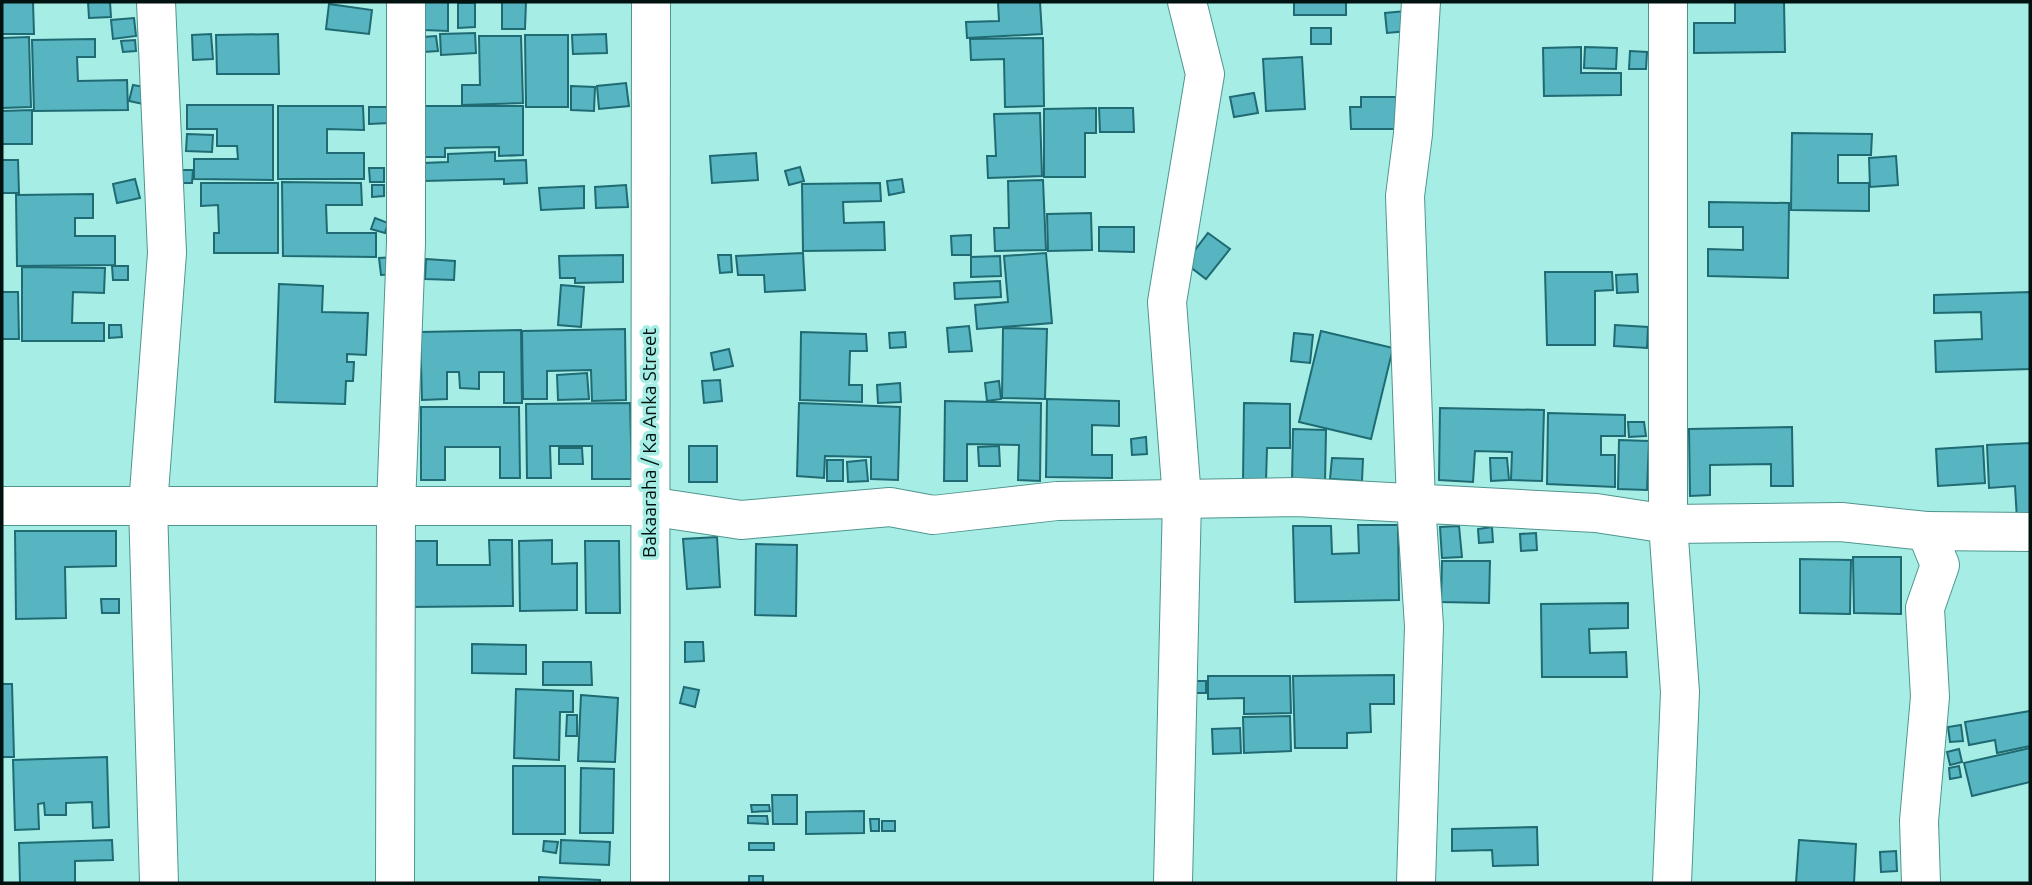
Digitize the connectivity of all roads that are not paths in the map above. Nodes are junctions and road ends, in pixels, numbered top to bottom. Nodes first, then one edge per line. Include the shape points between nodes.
1 (156, 2) edge
2 (405, 2) edge
3 (651, 2) edge
4 (1187, 2) edge
5 (1421, 2) edge
6 (1668, 2) edge
7 (1182, 499) junction
8 (1416, 503) junction
9 (2, 506) edge
10 (148, 506) junction
11 (396, 506) junction
12 (648, 506) junction
13 (1668, 524) junction
14 (1926, 531) junction
15 (2030, 532) edge
16 (159, 883) edge
17 (395, 883) edge
18 (650, 883) edge
19 (1173, 883) edge
20 (1416, 883) edge
21 (1672, 883) edge
22 (1921, 883) edge

1 - 10 street via 167,253
2 - 11 street via 405,243
3 - 12 street, Bakaaraha / Ka Anka Street
4 - 7 street via 1205,74 1167,302
5 - 8 street via 1405,195
6 - 13 street
7 - 8 street via 1296,497
7 - 12 street via 1056,501 933,515 890,507 741,520
7 - 19 street
8 - 13 street via 1596,513
8 - 20 street via 1424,626
9 - 10 street
10 - 11 street
10 - 16 street
11 - 12 street
11 - 17 street
12 - 18 street, Bakaaraha / Ka Anka Street
13 - 14 street via 1841,522
13 - 21 street via 1680,692
14 - 15 street
14 - 22 street via 1940,565 1925,608 1930,696 1919,821

